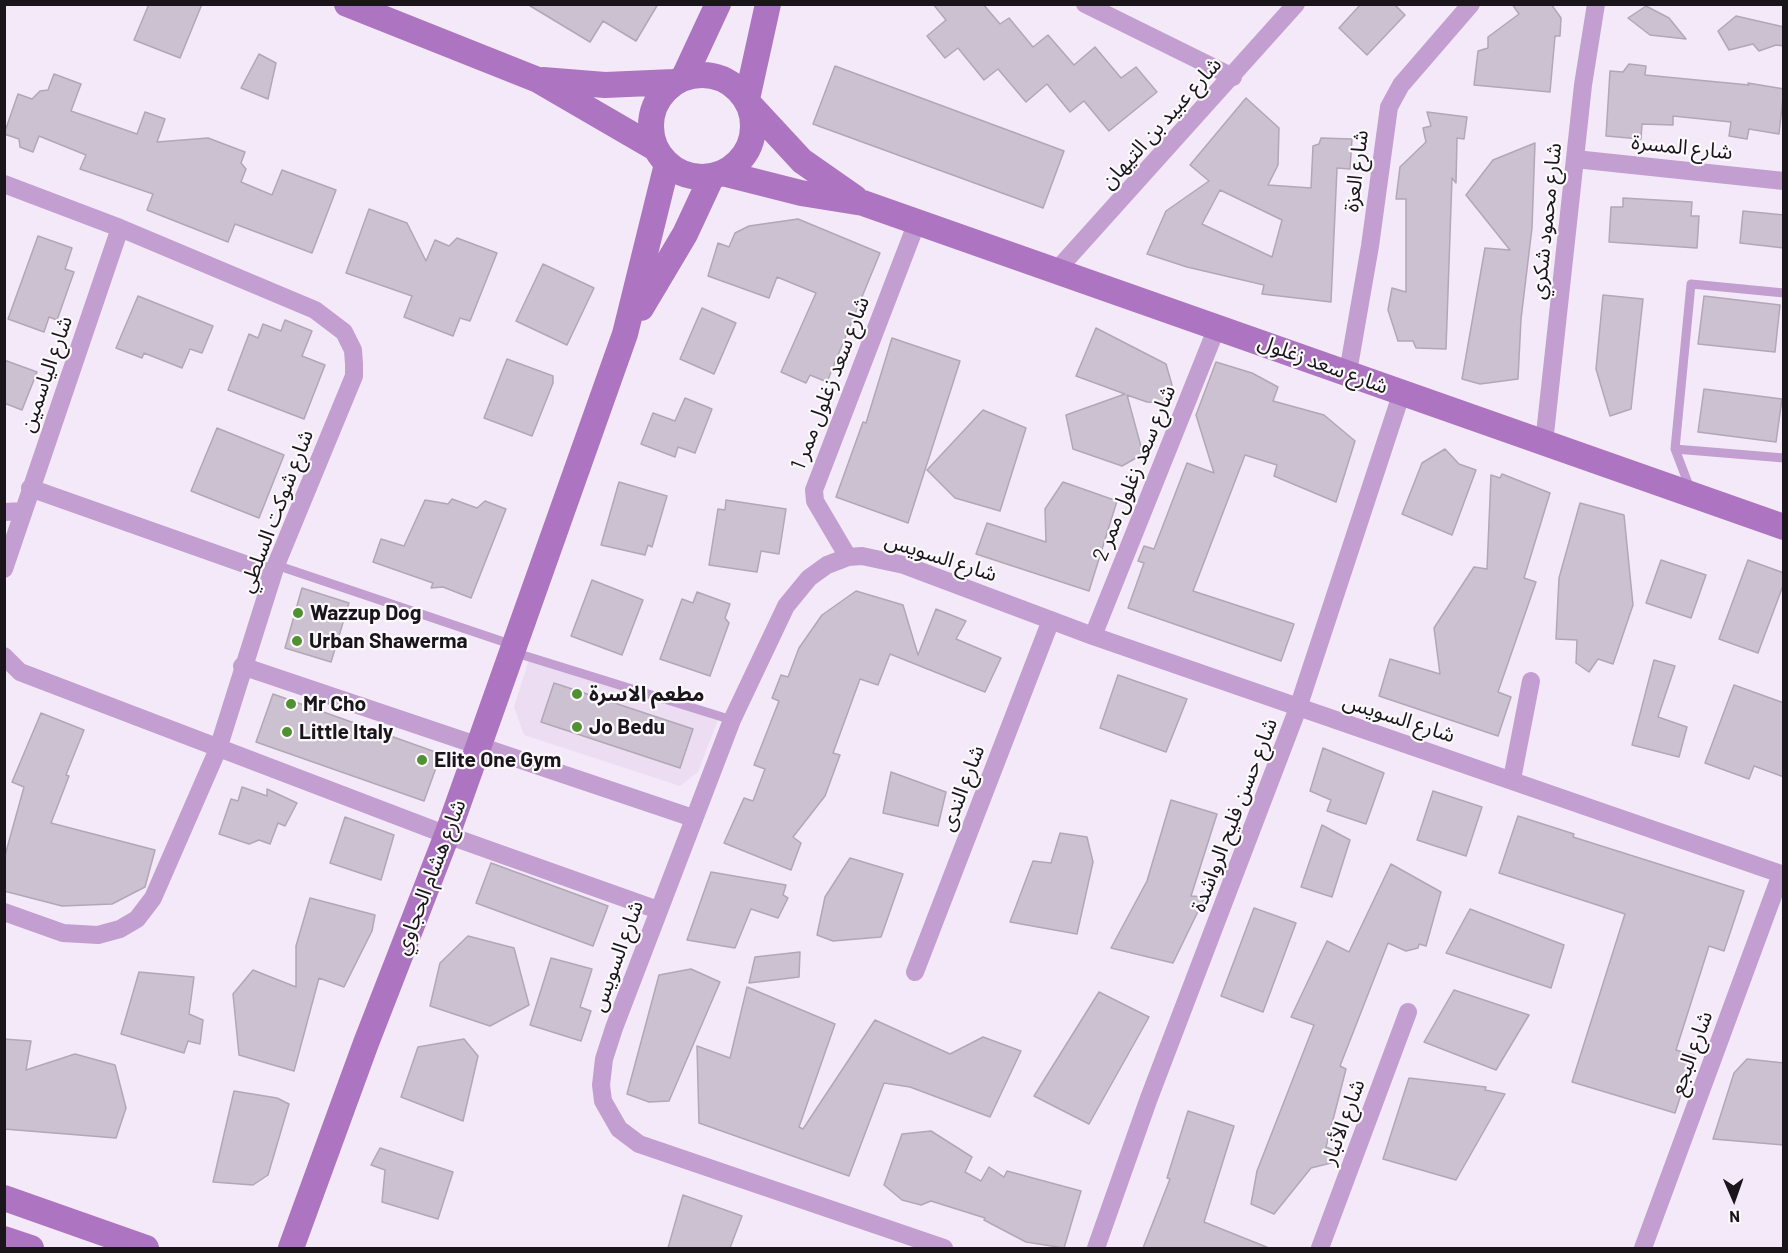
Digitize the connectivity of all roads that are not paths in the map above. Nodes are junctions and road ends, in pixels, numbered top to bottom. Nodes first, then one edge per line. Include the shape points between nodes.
1 (347, 4) edge
2 (718, 4) edge
3 (768, 4) edge
4 (1084, 4) edge
5 (1296, 4) edge
6 (1471, 4) edge
7 (1596, 4) edge
8 (1233, 77) junction
9 (538, 80) junction
10 (679, 80) junction
11 (749, 103) junction
12 (661, 156) junction
13 (1575, 159) junction
14 (717, 175) junction
15 (1784, 181) edge
16 (4, 184) edge
17 (863, 203) junction
18 (917, 222) junction
19 (120, 228) junction
20 (1057, 270) junction
21 (1784, 293) edge
22 (1217, 327) junction
23 (625, 334) junction
24 (1348, 372) junction
25 (1402, 393) junction
26 (1544, 443) junction
27 (1675, 449) junction
28 (1784, 458) edge
29 (30, 488) junction
30 (1692, 495) junction
31 (14, 512) edge
32 (1784, 527) edge
33 (848, 557) junction
34 (4, 569) edge
35 (275, 570) junction
36 (1051, 620) junction
37 (1093, 636) junction
38 (515, 649) junction
39 (4, 656) edge
40 (242, 666) junction
41 (1531, 681) dead end
42 (1298, 708) junction
43 (732, 720) junction
44 (479, 745) junction
45 (219, 749) junction
46 (1512, 779) junction
47 (693, 818) junction
48 (447, 835) junction
49 (1782, 874) edge
50 (658, 910) junction
51 (4, 912) edge
52 (915, 972) dead end
53 (1408, 1012) dead end
54 (4, 1198) edge
55 (4, 1239) edge
56 (31, 1248) edge
57 (146, 1248) edge
58 (291, 1248) edge
59 (944, 1248) edge
60 (1096, 1248) edge
61 (1320, 1248) edge
62 (1643, 1248) edge

1 - 9 street
2 - 10 street
3 - 11 street
4 - 8 street
5 - 8 street, شارع عبيد بن التيهان
6 - 24 street, شارع العزة via 1401,86 1389,107
7 - 13 street, شارع محمود شكري
8 - 20 street, شارع عبيد بن التيهان
9 - 10 street via 605,85
9 - 12 street
10 - 11 street via 702,74 720,77 735,86
10 - 12 street via 663,92 651,119 651,134
11 - 14 street via 753,138 735,165
11 - 17 street, شارع سعد زغلول via 802,161
12 - 14 street via 688,175
12 - 23 street, شارع هشام الحجاوي
13 - 15 street, شارع المسرة
13 - 26 street, شارع محمود شكري
14 - 17 street, شارع سعد زغلول
14 - 23 street, شارع هشام الحجاوي
16 - 19 street, شارع شوكت السلطي
17 - 18 street, شارع سعد زغلول
18 - 20 street, شارع سعد زغلول
18 - 33 street, شارع سعد زغلول ممر 1 via 815,482 815,501
19 - 29 street, شارع الياسمين
19 - 35 street, شارع شوكت السلطي via 315,310 332,320 350,341 354,376
20 - 22 street, شارع سعد زغلول
21 - 27 lane via 1691,284
22 - 24 street, شارع سعد زغلول
22 - 37 street, شارع سعد زغلول ممر 2
23 - 38 street, شارع هشام الحجاوي
24 - 25 street, شارع سعد زغلول
25 - 26 street, شارع سعد زغلول
25 - 42 street, شارع حسن فليح الرواشدة
26 - 30 street, شارع سعد زغلول
27 - 28 lane
27 - 30 lane
29 - 31 street, شارع الياسمين
29 - 35 street
30 - 32 street, شارع سعد زغلول
31 - 34 street, شارع الياسمين
33 - 36 street, شارع السويس via 904,565
33 - 43 street, شارع السويس via 827,565 795,593
35 - 38 lane
35 - 40 street, شارع شوكت السلطي
36 - 37 street, شارع السويس
36 - 52 street, شارع الندى
37 - 42 street, شارع السويس
38 - 43 lane
38 - 44 street, شارع هشام الحجاوي
39 - 45 street via 20,672
40 - 44 street
40 - 45 street, شارع شوكت السلطي
41 - 46 street
42 - 46 street, شارع السويس
42 - 60 street, شارع حسن فليح الرواشدة
43 - 47 street, شارع السويس
44 - 47 street
44 - 48 street, شارع هشام الحجاوي
45 - 48 street
45 - 51 street, شارع شوكت السلطي via 153,898 137,919 98,935 63,933
46 - 49 street, شارع السويس
47 - 50 street, شارع السويس
48 - 50 street
48 - 58 street, شارع هشام الحجاوي
49 - 62 street, شارع البجع
50 - 59 street, شارع السويس via 604,1059 603,1101 619,1130 639,1144
53 - 61 street, شارع الأنبار
54 - 57 street
55 - 56 street

